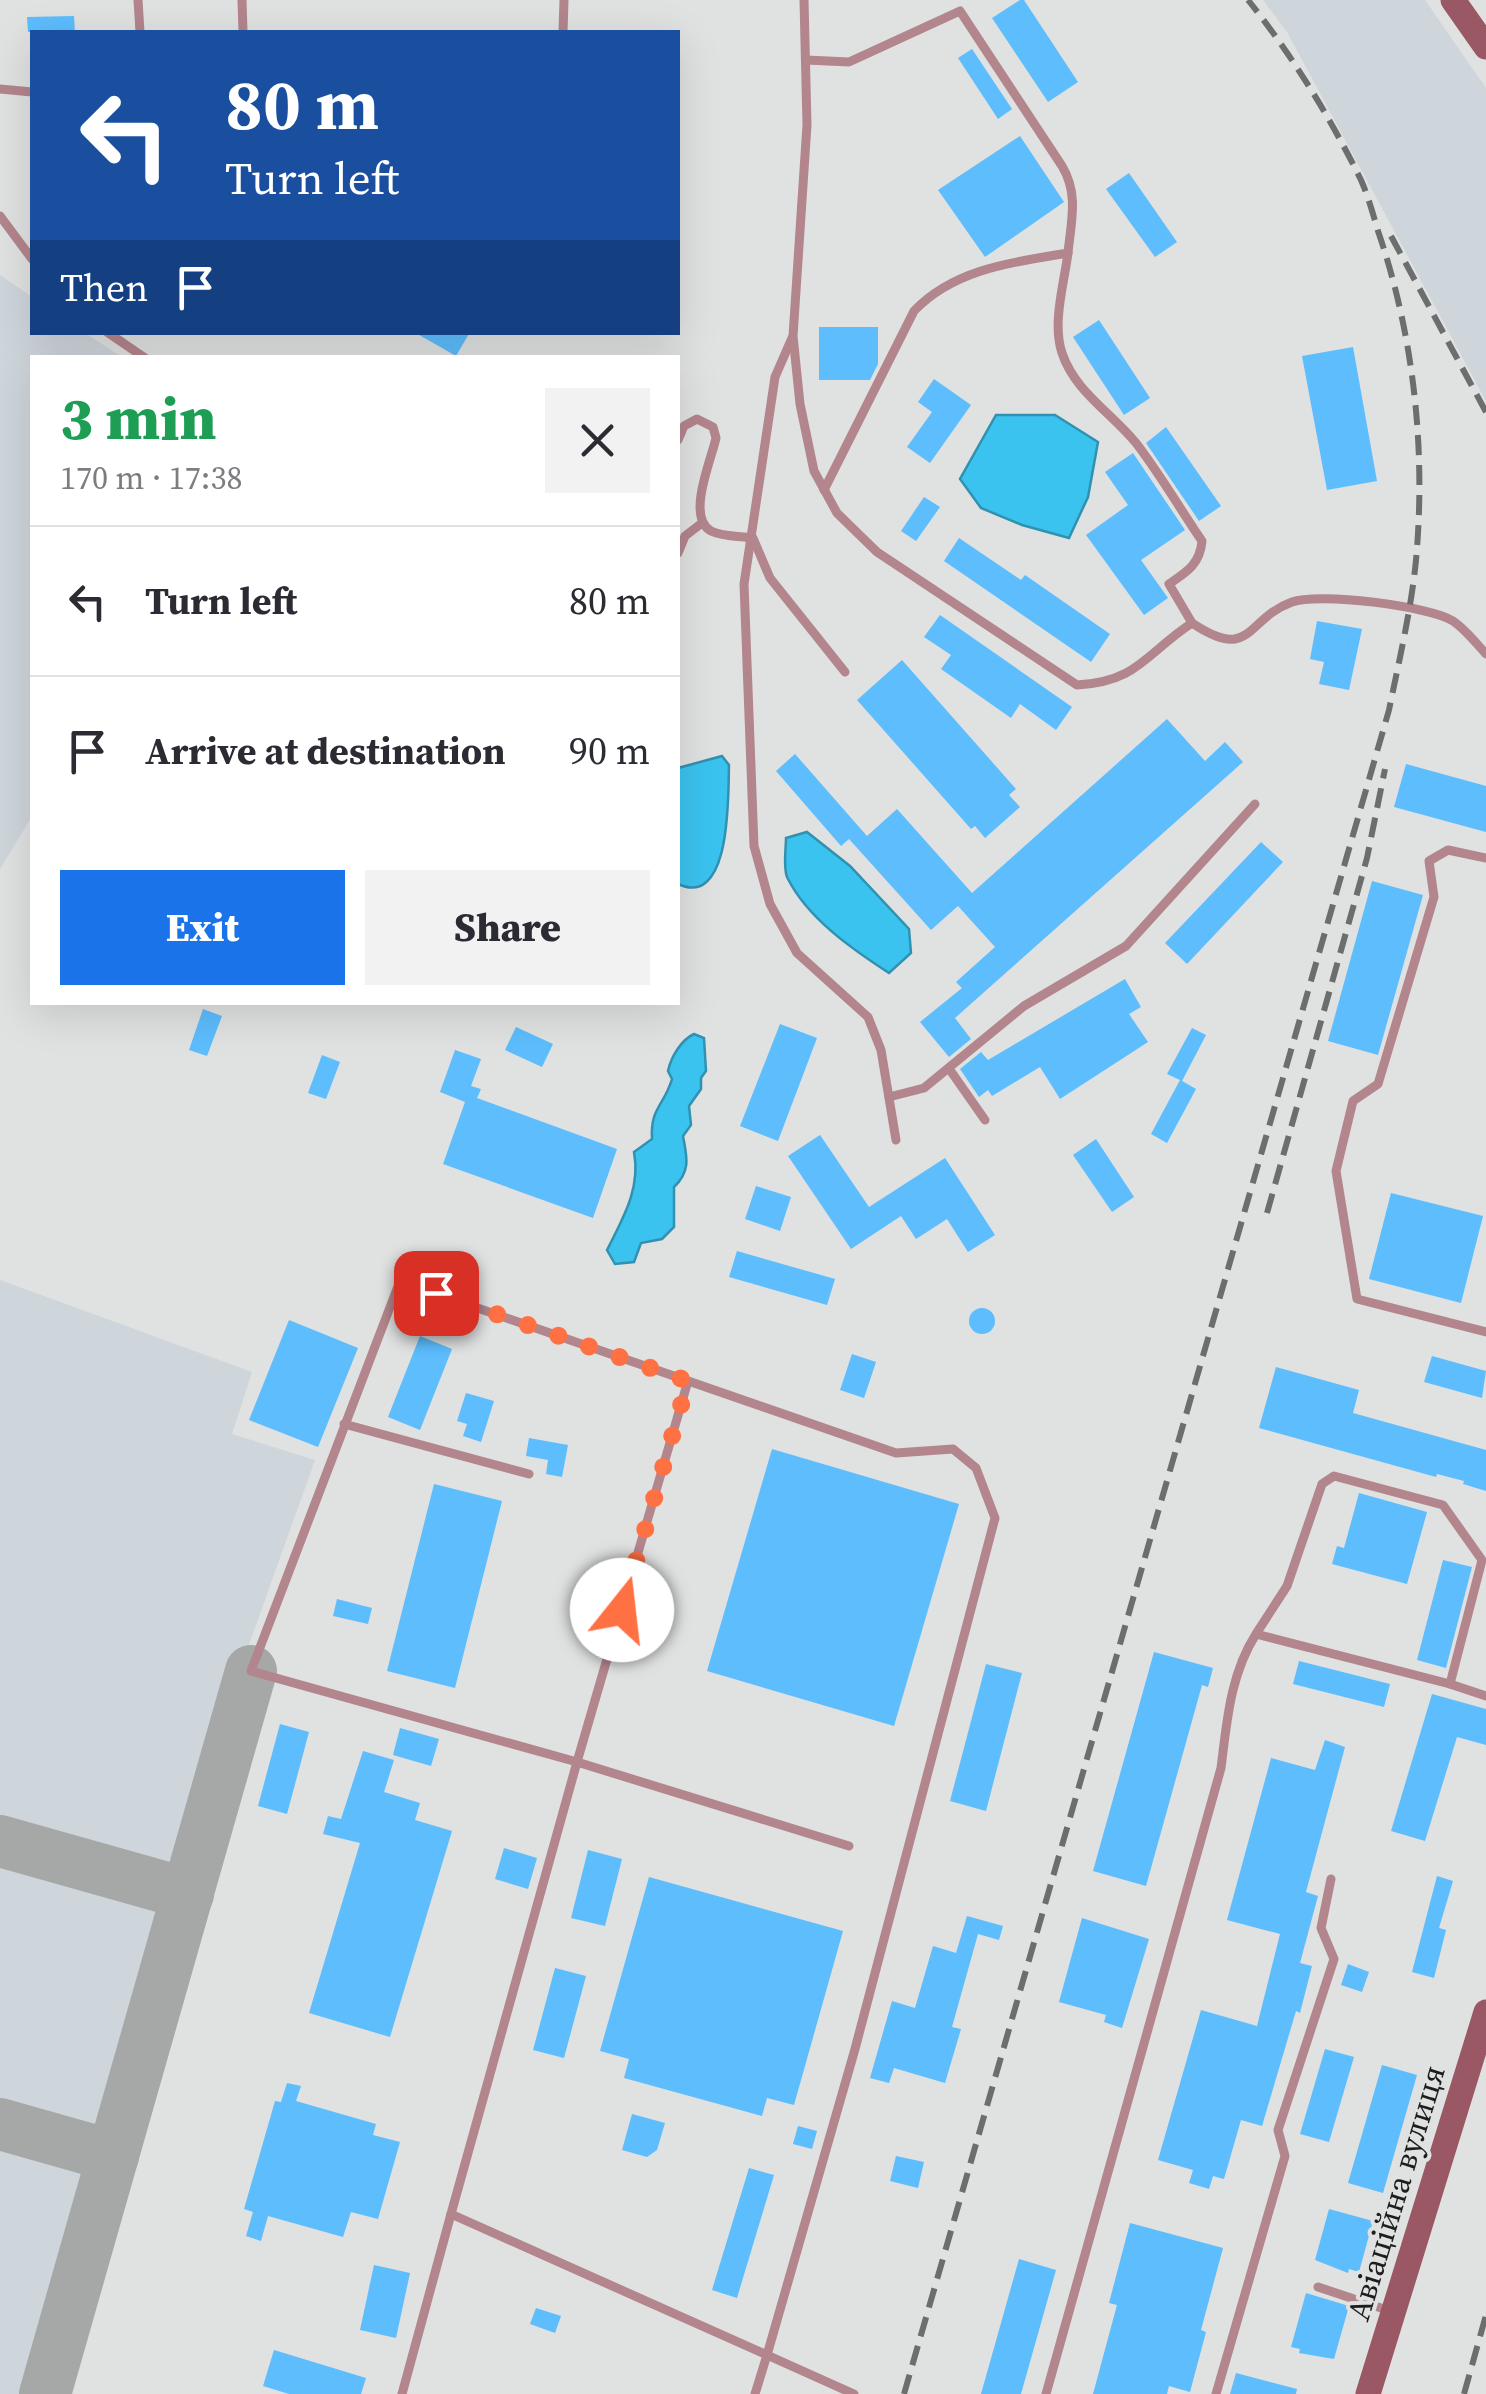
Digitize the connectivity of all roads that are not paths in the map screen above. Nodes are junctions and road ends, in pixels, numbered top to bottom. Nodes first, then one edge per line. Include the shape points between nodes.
1 (138, 0) edge
2 (242, 0) edge
3 (564, 0) edge
4 (804, 0) edge
5 (1452, 0) edge
6 (140, 30) edge
7 (242, 30) edge
8 (564, 30) edge
9 (1486, 47) edge
10 (806, 60) junction
11 (0, 89) edge
12 (30, 92) edge
13 (0, 216) edge
14 (1068, 253) junction
15 (30, 256) edge
16 (111, 335) edge
17 (793, 336) junction
18 (141, 355) edge
19 (680, 435) edge
20 (824, 490) junction
21 (702, 523) junction
22 (752, 538) junction
23 (680, 547) edge
24 (1192, 623) junction
25 (1486, 654) edge
26 (845, 672) dead end
27 (1255, 804) dead end
28 (1486, 858) edge
29 (950, 1070) junction
30 (889, 1098) junction
31 (986, 1120) dead end
32 (896, 1140) dead end
33 (1486, 1332) edge
34 (688, 1381) junction
35 (344, 1424) junction
36 (529, 1474) dead end
37 (1468, 1540) junction
38 (1486, 1545) edge
39 (1256, 1634) junction
40 (1450, 1684) junction
41 (1486, 1696) edge
42 (577, 1762) junction
43 (849, 1846) dead end
44 (1331, 1878) dead end
45 (1486, 2012) edge
46 (450, 2214) junction
47 (1318, 2287) dead end
48 (1393, 2312) junction
49 (767, 2355) junction
50 (402, 2394) edge
51 (755, 2394) edge
52 (854, 2394) edge
53 (1046, 2394) edge
54 (1216, 2394) edge
55 (1368, 2394) edge

1 - 6 lane
2 - 7 lane
3 - 8 lane
4 - 10 lane
5 - 9 street
10 - 14 lane via 849,62 960,11 1070,180
10 - 17 lane
11 - 12 lane
13 - 15 lane
14 - 20 lane via 980,270 924,302
14 - 24 lane via 1058,331 1062,354 1087,393 1136,442 1202,541 1191,569 1169,584
16 - 18 lane
17 - 20 lane via 807,446
17 - 22 lane via 775,376
19 - 21 lane via 698,419 716,432 698,509
20 - 24 lane via 876,552 1077,685 1126,676
21 - 22 lane via 714,532
21 - 23 lane
22 - 26 lane via 770,578
22 - 30 lane via 744,614 754,846 770,904 797,953 868,1017 882,1050
24 - 25 lane via 1232,641 1295,600 1409,606 1451,620
27 - 29 lane via 1126,946 1024,1006
28 - 33 lane via 1448,850 1429,862 1434,897 1384,1065 1378,1084 1353,1102 1336,1171 1358,1300
29 - 30 lane via 924,1088
29 - 31 lane
30 - 32 lane
34 - 35 lane via 400,1280
34 - 42 lane
34 - 49 lane via 896,1453 953,1449 976,1468 994,1518
35 - 36 lane
35 - 42 lane via 252,1670
37 - 38 lane
37 - 39 lane via 1443,1504 1334,1476 1322,1484 1287,1586
37 - 40 lane via 1482,1560
39 - 40 lane
39 - 53 lane via 1232,1686 1222,1768
40 - 41 lane
42 - 43 lane
42 - 46 lane
44 - 54 lane via 1321,1928 1334,1959 1278,2130 1285,2156
45 - 48 street, Авіаційна вулиця
46 - 49 lane
46 - 50 lane
47 - 48 lane
48 - 55 street, Авіаційна вулиця
49 - 51 lane
49 - 52 lane

